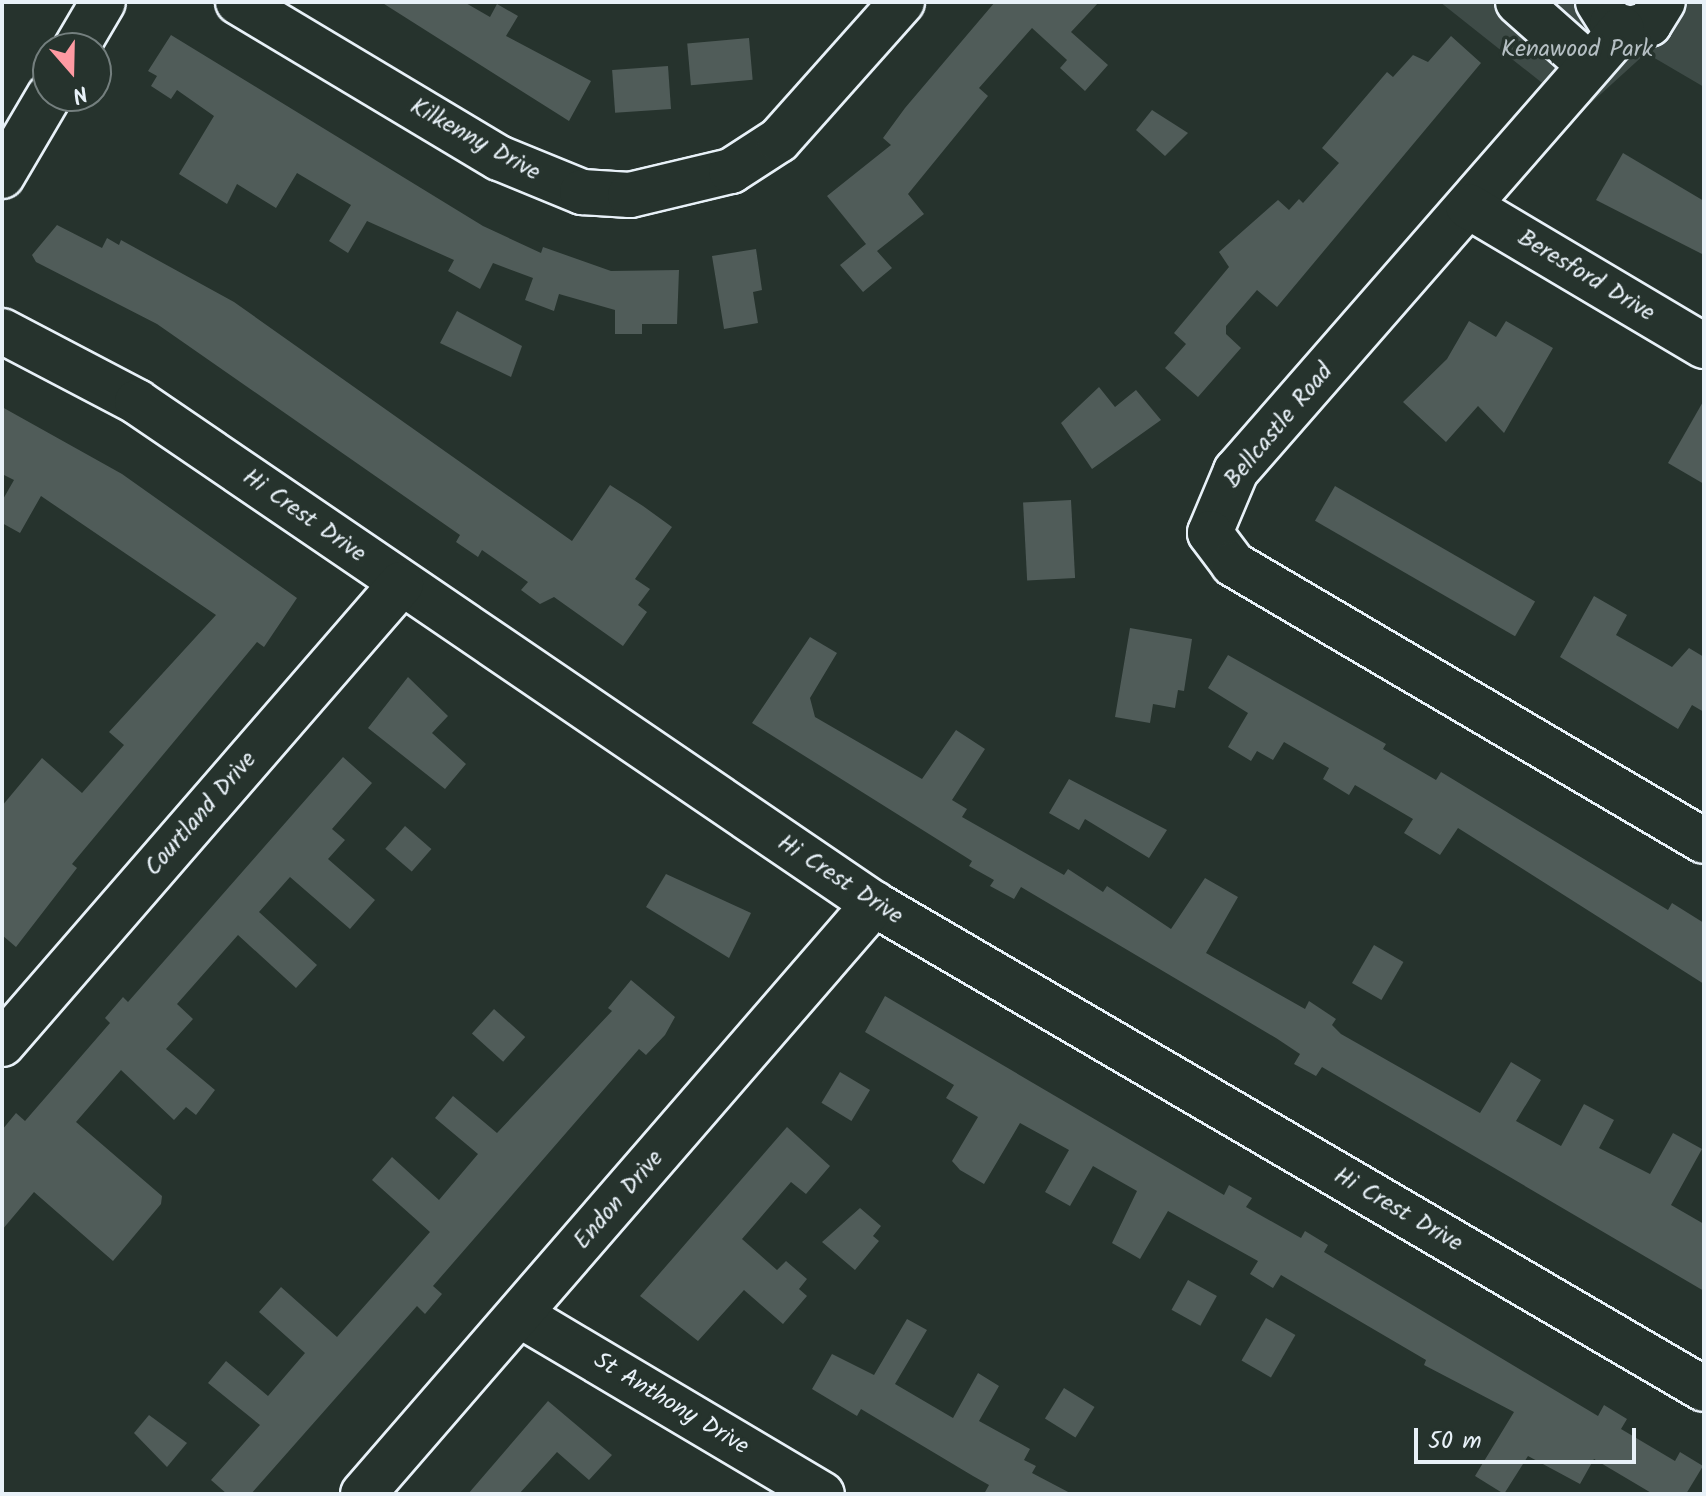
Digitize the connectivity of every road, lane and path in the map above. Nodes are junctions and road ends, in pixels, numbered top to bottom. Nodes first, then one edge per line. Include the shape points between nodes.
1 (103, 2) edge
2 (238, 2) edge
3 (902, 2) edge
4 (1518, 2) edge
5 (1663, 2) edge
6 (1610, 15) edge
7 (85, 32) edge
8 (1589, 65) junction
9 (40, 112) edge
10 (2, 176) edge
11 (1468, 206) junction
12 (2, 331) edge
13 (1704, 346) edge
14 (401, 584) junction
15 (1704, 841) edge
16 (874, 904) junction
17 (2, 1044) edge
18 (520, 1315) junction
19 (1704, 1389) edge
20 (363, 1494) edge
21 (822, 1494) edge

1 - 7 street
2 - 3 street, Kilkenny Drive via 499,158 582,192 630,195 731,171 779,140
4 - 8 street
5 - 6 street via 1649,24
6 - 8 street, Bellcastle Road
8 - 11 street, Bellcastle Road
9 - 10 street
11 - 13 street, Beresford Drive
11 - 15 street, Bellcastle Road via 1236,471 1211,518 1213,544 1233,564
12 - 14 street, Hi Crest Drive via 137,402
14 - 16 street, Hi Crest Drive
14 - 17 street, Courtland Drive
16 - 18 street, Endon Drive
16 - 19 street, Hi Crest Drive
18 - 20 street, Endon Drive
18 - 21 street, St Anthony Drive

